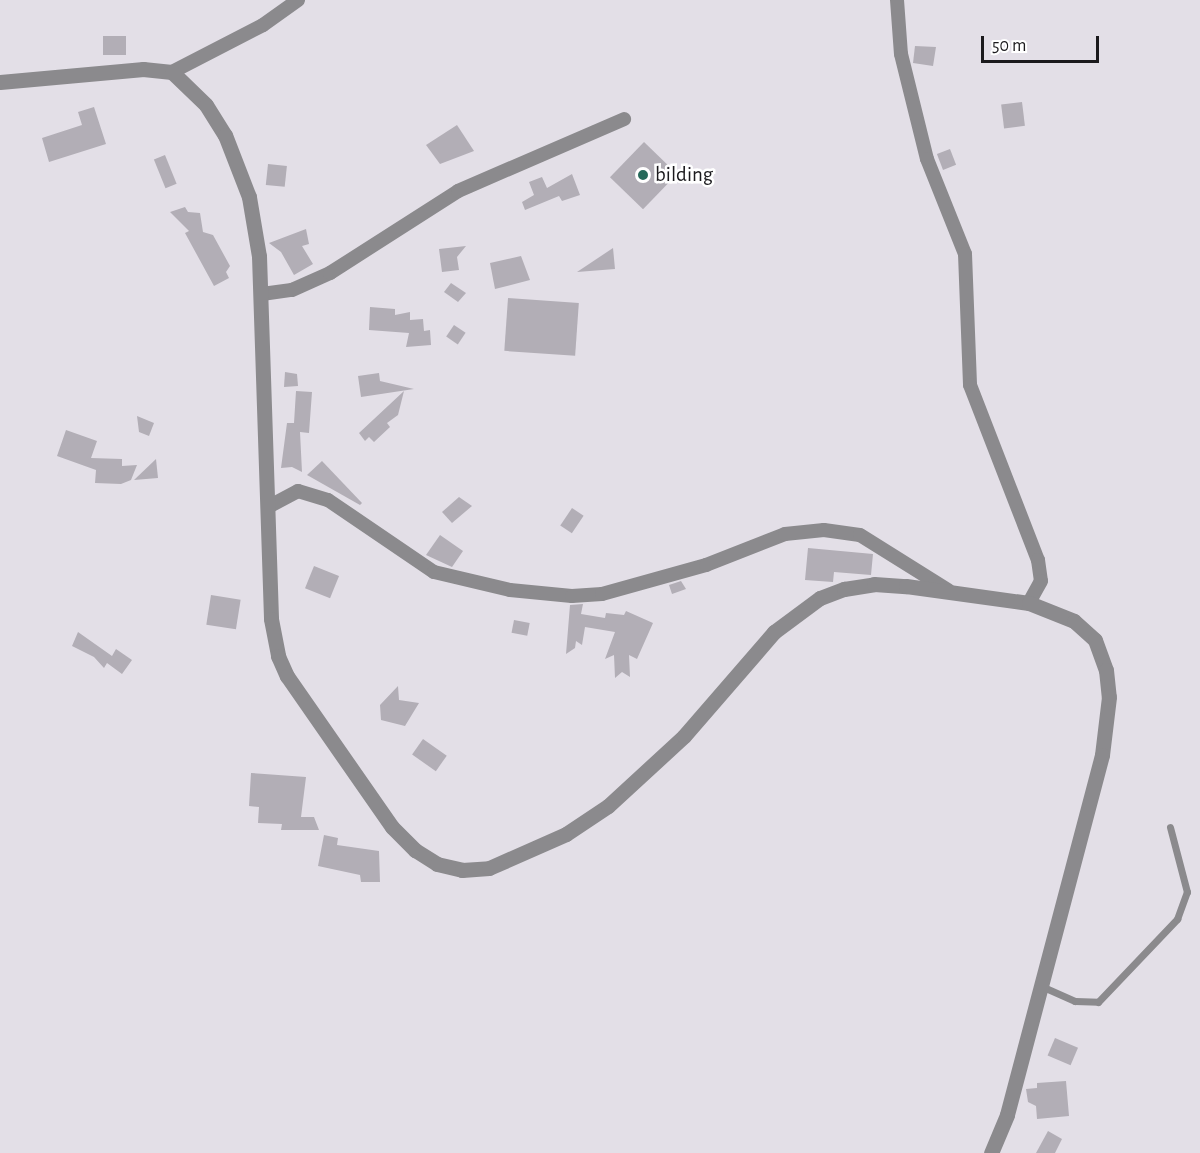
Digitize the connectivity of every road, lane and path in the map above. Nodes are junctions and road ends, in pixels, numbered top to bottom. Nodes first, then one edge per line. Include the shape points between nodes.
1 (298, 0) edge
2 (897, 0) edge
3 (171, 72) junction
4 (0, 82) edge
5 (624, 119) dead end
6 (262, 294) junction
7 (268, 507) junction
8 (948, 590) junction
9 (1029, 603) junction
10 (1170, 827) dead end
11 (1041, 986) junction
12 (991, 1153) edge

1 - 3 street via 263,25
2 - 9 street via 901,54 927,159 965,254 970,385 1038,560 1041,581
3 - 4 street via 143,69
3 - 6 street via 206,105 239,169 255,226
5 - 6 street via 458,191 330,273 292,290
6 - 7 street
7 - 8 street via 298,491 328,500 434,572 510,590 572,596 602,594 706,565 785,534 824,530 860,535
7 - 8 street via 271,619 278,656 287,676 392,827 415,850 437,864 462,870 489,868 517,857 566,834 608,806 684,736 774,632 820,598 874,584
8 - 9 street
9 - 11 street via 1074,621 1095,640 1106,670 1109,697 1102,755
10 - 11 lane via 1187,892 1177,919 1098,1002 1075,1001
11 - 12 street via 1007,1115

